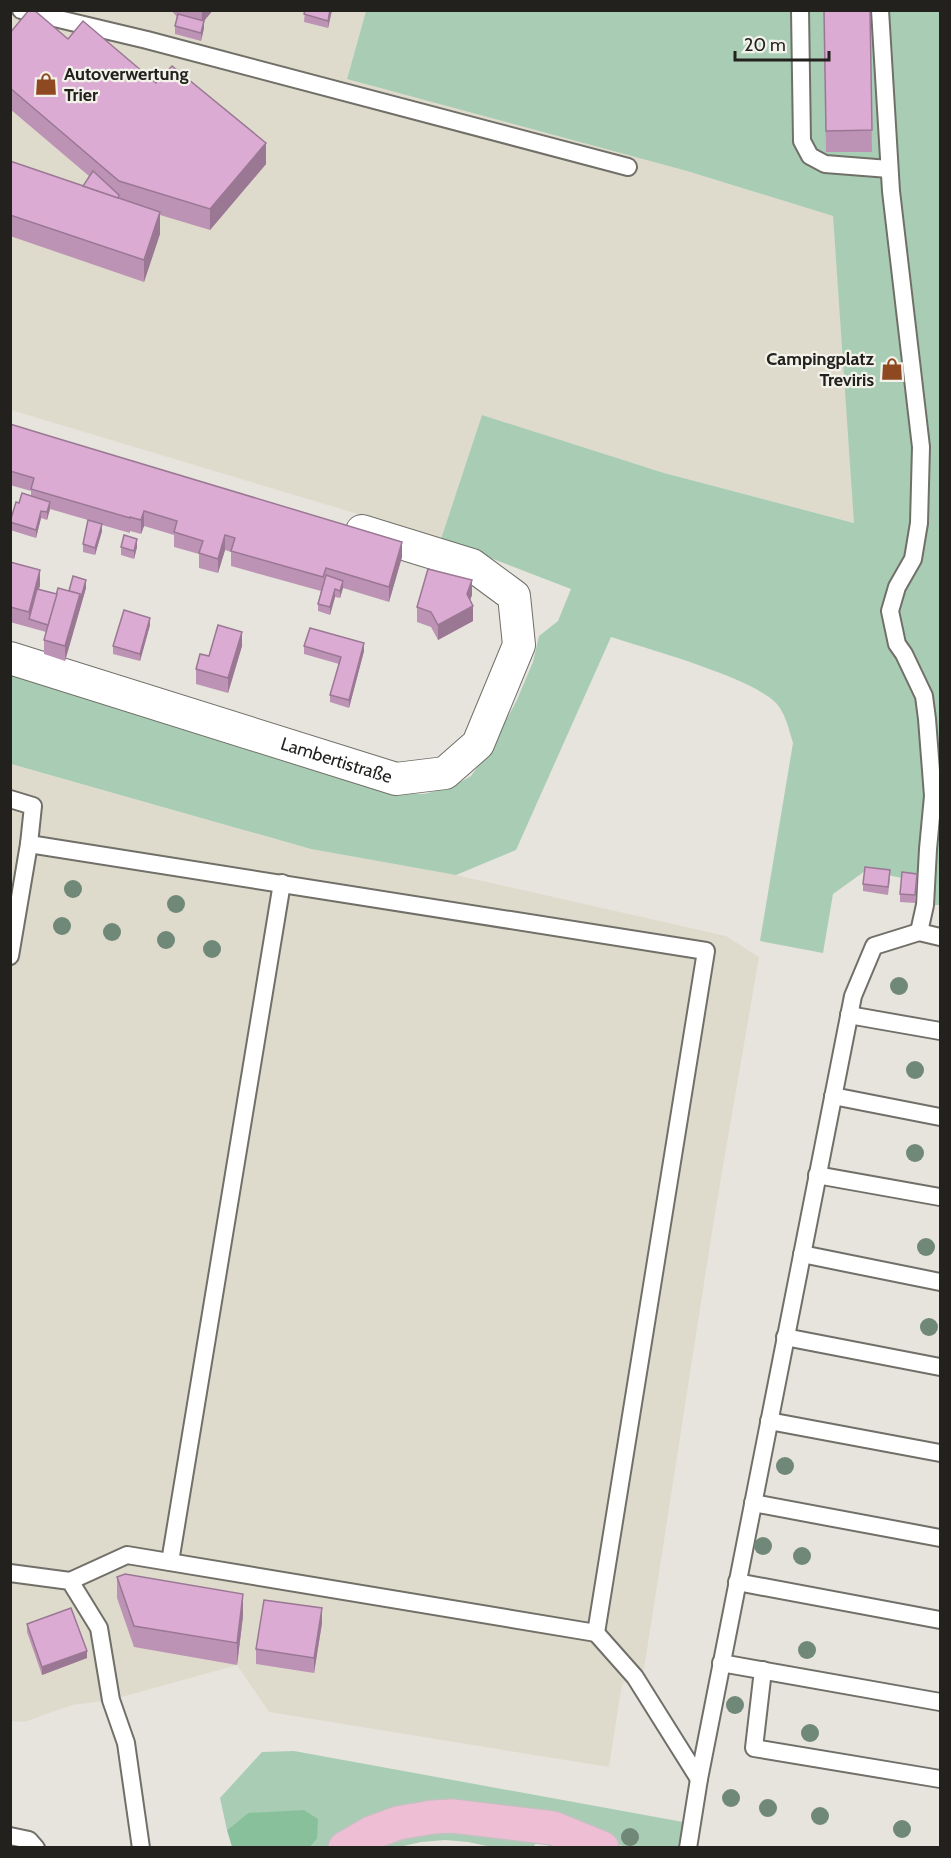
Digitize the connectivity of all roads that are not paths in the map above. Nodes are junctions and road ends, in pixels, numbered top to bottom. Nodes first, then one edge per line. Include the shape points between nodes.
1 (21, 10) edge
2 (800, 10) edge
3 (880, 10) edge
4 (628, 167) dead end
5 (889, 169) junction
6 (337, 524) edge
7 (10, 658) edge
8 (10, 799) edge
9 (29, 844) junction
10 (282, 884) junction
11 (919, 932) junction
12 (940, 937) edge
13 (10, 956) edge
14 (849, 1015) junction
15 (940, 1031) edge
16 (833, 1096) junction
17 (940, 1117) edge
18 (817, 1175) junction
19 (940, 1197) edge
20 (802, 1254) junction
21 (940, 1282) edge
22 (785, 1337) junction
23 (940, 1367) edge
24 (769, 1421) junction
25 (940, 1453) edge
26 (753, 1503) junction
27 (940, 1538) edge
28 (170, 1562) junction
29 (10, 1573) edge
30 (70, 1581) junction
31 (737, 1582) junction
32 (940, 1620) edge
33 (596, 1633) junction
34 (721, 1662) junction
35 (763, 1670) junction
36 (940, 1702) edge
37 (699, 1779) junction
38 (940, 1779) edge
39 (10, 1836) edge
40 (36, 1848) edge
41 (141, 1848) edge
42 (345, 1848) edge
43 (602, 1848) edge
44 (688, 1848) edge

1 - 4 lane
2 - 5 lane via 802,141 810,156 825,164
3 - 5 lane
5 - 11 lane via 921,447 919,523 913,559 897,587 890,611 897,644 924,696 927,719 933,796 926,904
6 - 7 street, Lambertistraße via 472,565 514,596 519,645 478,744 445,773 396,779
8 - 9 lane via 33,806
9 - 10 lane
9 - 13 lane
10 - 28 lane
10 - 33 lane via 706,951
11 - 12 lane
11 - 14 lane via 874,946 852,996
14 - 15 lane
14 - 16 lane
16 - 17 lane
16 - 18 lane
18 - 19 lane
18 - 20 lane
20 - 21 lane
20 - 22 lane
22 - 23 lane
22 - 24 lane
24 - 25 lane
24 - 26 lane
26 - 27 lane
26 - 31 lane
28 - 30 lane via 127,1555
28 - 33 lane
29 - 30 lane
30 - 41 lane via 99,1628 111,1700 126,1743
31 - 32 lane
31 - 34 lane
33 - 37 lane via 635,1677
34 - 35 lane
34 - 37 lane
35 - 36 lane
35 - 38 lane via 754,1748
37 - 44 lane
39 - 40 lane via 29,1840
42 - 43 main road via 398,1823 452,1816 553,1828

